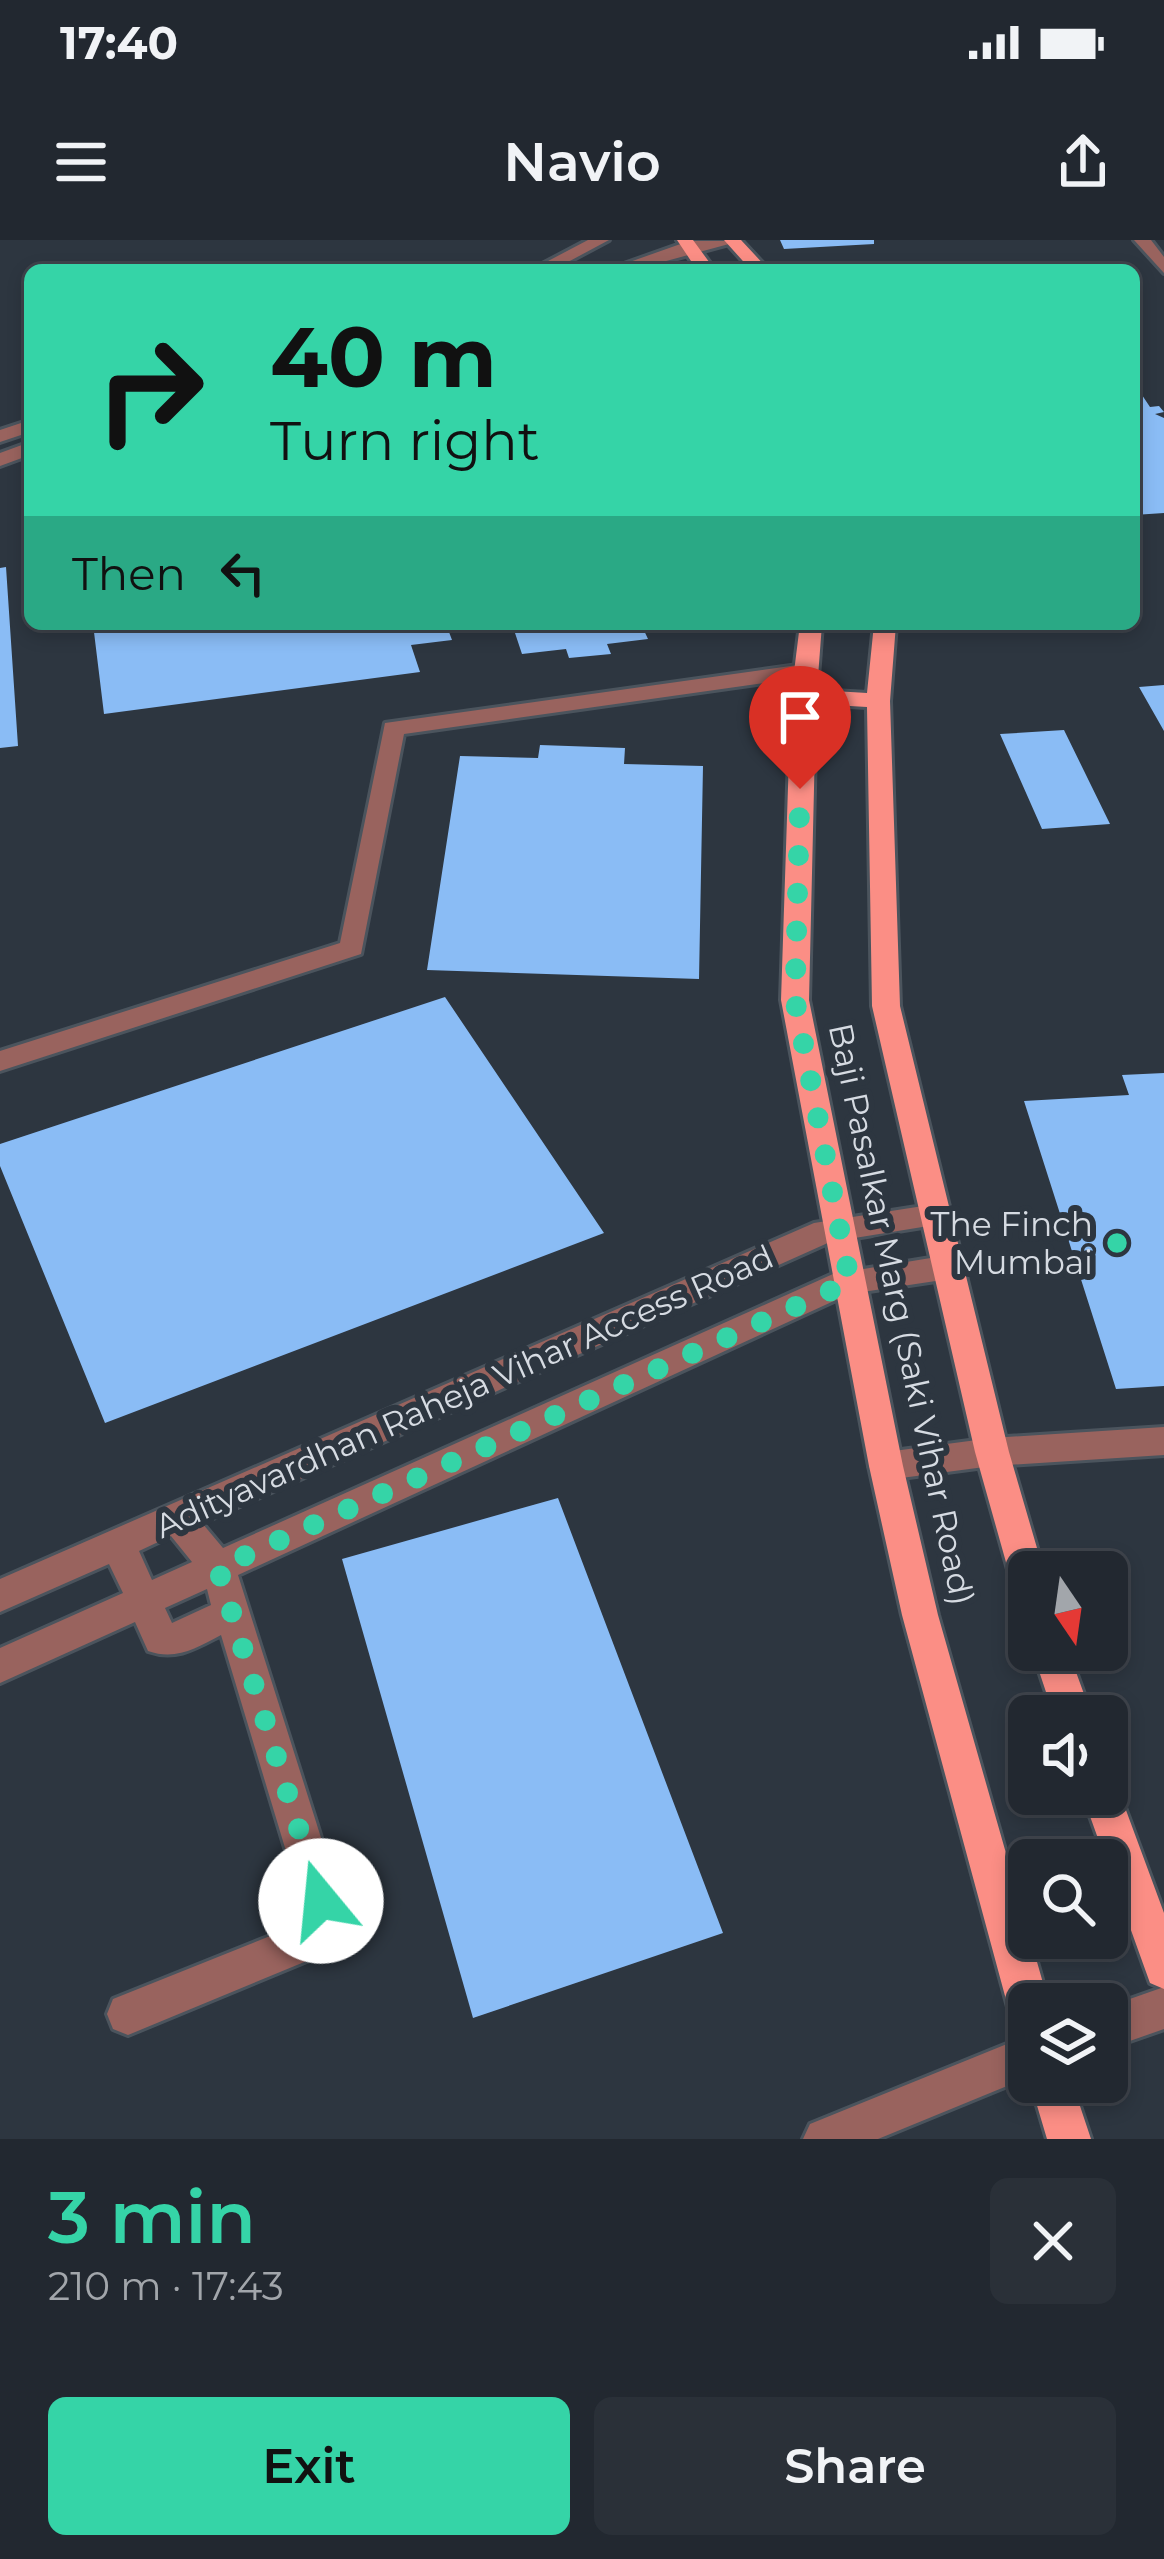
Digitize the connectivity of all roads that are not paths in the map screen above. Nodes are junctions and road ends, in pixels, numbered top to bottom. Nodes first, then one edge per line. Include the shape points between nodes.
1 (601, 240) edge
2 (732, 240) edge
3 (1142, 240) edge
4 (687, 243) edge
5 (552, 264) edge
6 (632, 264) edge
7 (754, 264) edge
8 (1164, 268) edge
9 (810, 630) edge
10 (884, 630) edge
11 (804, 683) junction
12 (878, 700) junction
13 (0, 1060) edge
14 (936, 1215) junction
15 (840, 1229) junction
16 (949, 1267) junction
17 (850, 1282) junction
18 (1164, 1442) edge
19 (992, 1452) junction
20 (886, 1466) junction
21 (177, 1518) junction
22 (118, 1544) junction
23 (1021, 1551) edge
24 (218, 1568) junction
25 (0, 1596) edge
26 (144, 1600) junction
27 (232, 1612) junction
28 (0, 1666) edge
29 (1109, 1815) edge
30 (1164, 1970) edge
31 (1022, 1983) edge
32 (1164, 2008) edge
33 (128, 2014) dead end
34 (1128, 2021) edge
35 (1008, 2065) edge
36 (1058, 2103) edge
37 (825, 2139) edge
38 (1069, 2139) edge

1 - 5 street
2 - 4 street
2 - 7 main road
3 - 8 street
4 - 6 street
9 - 11 main road, Baji Pasalkar Marg (Saki Vihar Road)
10 - 12 main road, Baji Pasalkar Marg (Saki Vihar Road)
11 - 12 main road
11 - 13 street via 393,728 352,948
11 - 15 main road, Baji Pasalkar Marg (Saki Vihar Road) via 795,1000
12 - 14 main road, Baji Pasalkar Marg (Saki Vihar Road) via 886,1006
14 - 15 street, Adityavardhan Raheja Vihar Access Road
14 - 16 main road, Baji Pasalkar Marg (Saki Vihar Road)
15 - 17 main road, Baji Pasalkar Marg (Saki Vihar Road)
15 - 21 street, Adityavardhan Raheja Vihar Access Road
16 - 17 street, Adityavardhan Raheja Vihar Access Road
16 - 19 main road, Baji Pasalkar Marg (Saki Vihar Road)
17 - 20 main road, Baji Pasalkar Marg (Saki Vihar Road)
17 - 24 street, Adityavardhan Raheja Vihar Access Road
18 - 19 street
19 - 20 street
19 - 23 main road, Baji Pasalkar Marg (Saki Vihar Road)
20 - 31 main road, Baji Pasalkar Marg (Saki Vihar Road)
21 - 22 street, Adityavardhan Raheja Vihar Access Road
21 - 24 street
22 - 25 street, Adityavardhan Raheja Vihar Access Road
22 - 26 street
24 - 26 street, Adityavardhan Raheja Vihar Access Road
24 - 27 street
26 - 27 street via 161,1639
26 - 28 street, Adityavardhan Raheja Vihar Access Road
27 - 33 street via 321,1901 312,1939
29 - 30 main road
32 - 34 street
35 - 37 street
36 - 38 main road

